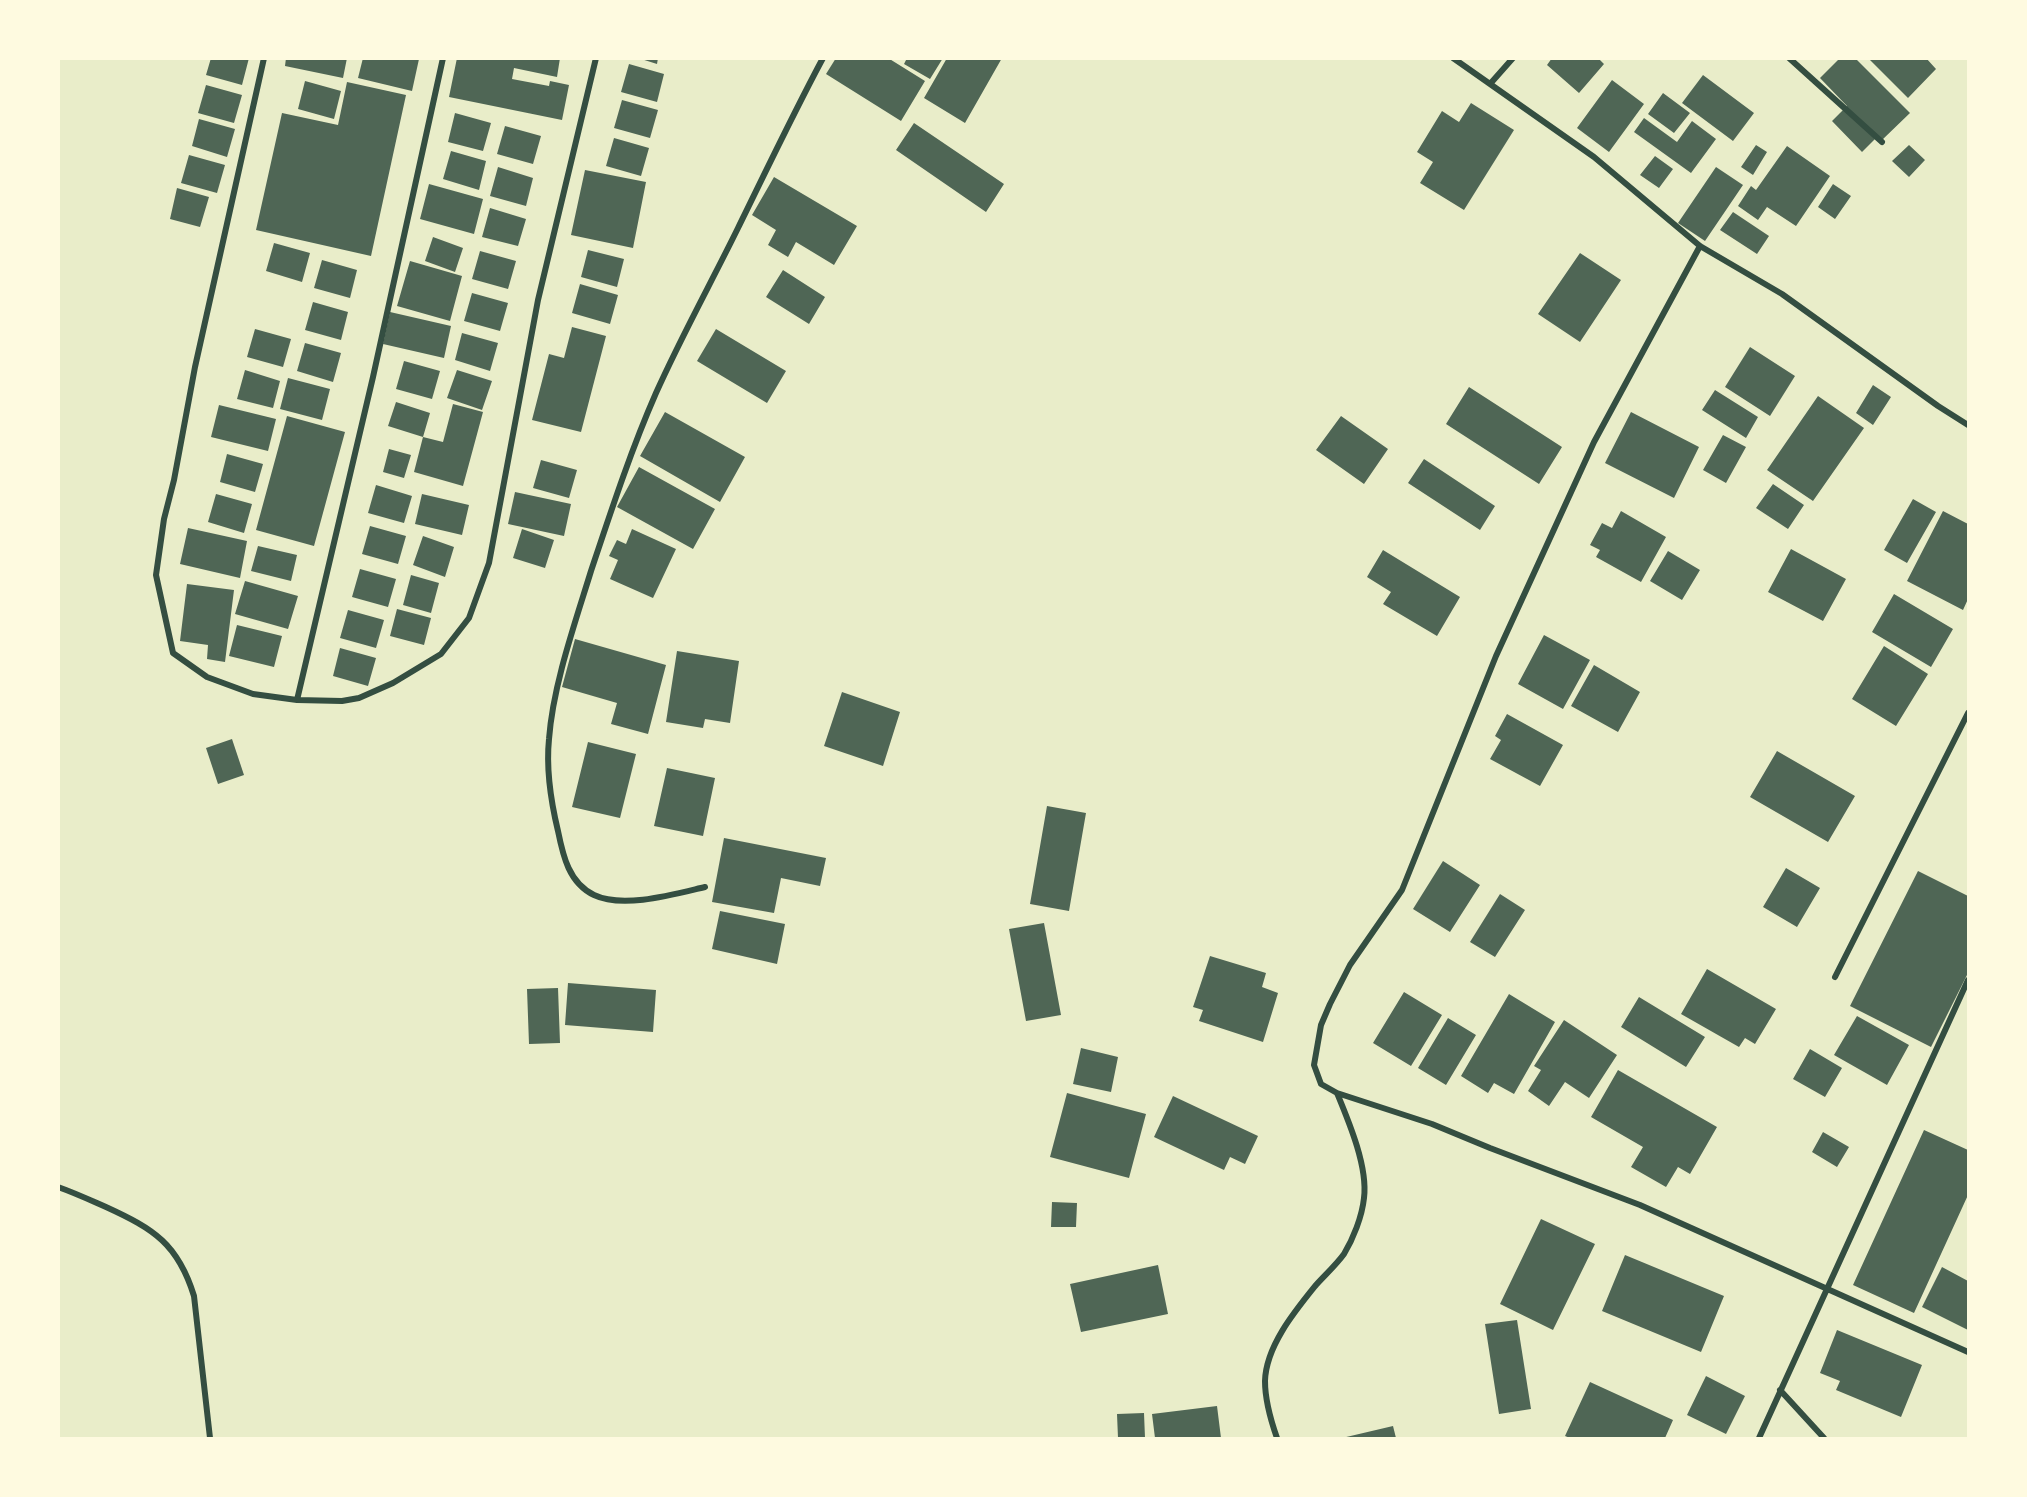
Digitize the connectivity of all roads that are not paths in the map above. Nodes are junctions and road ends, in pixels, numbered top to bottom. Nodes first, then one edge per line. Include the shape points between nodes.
1 (264, 58) edge
2 (443, 58) edge
3 (596, 58) edge
4 (823, 58) edge
5 (1453, 58) edge
6 (1513, 58) edge
7 (1789, 58) edge
8 (1490, 84) junction
9 (1882, 142) dead end
10 (1700, 246) junction
11 (1968, 425) edge
12 (297, 700) junction
13 (1968, 713) edge
14 (705, 887) dead end
15 (1836, 977) dead end
16 (1968, 980) edge
17 (1337, 1093) junction
18 (58, 1187) edge
19 (1828, 1290) junction
20 (1968, 1352) edge
21 (1780, 1390) junction
22 (210, 1438) edge
23 (1277, 1438) edge
24 (1759, 1438) edge
25 (1824, 1438) edge

1 - 12 street via 195,367 156,575 173,653 207,677 253,694
2 - 12 street
3 - 12 street via 538,300 489,563 470,618 441,654 393,683 359,698
4 - 14 street via 656,393 610,512 581,603 558,687 549,740 550,782 558,832 570,873 582,887 606,899 622,900
5 - 8 street
6 - 8 street
7 - 9 street
8 - 10 street via 1594,157
10 - 11 street via 1782,294
10 - 17 street via 1594,442 1496,656 1402,890 1350,965 1325,1015 1314,1065 1321,1084
13 - 15 street
16 - 19 street
17 - 19 street via 1432,1124 1640,1205
17 - 23 street via 1356,1139 1365,1197 1344,1254 1314,1287 1282,1332 1270,1358 1265,1381
18 - 22 street via 133,1219 163,1240 177,1257 194,1296
19 - 20 street
19 - 21 street
21 - 24 street
21 - 25 street

